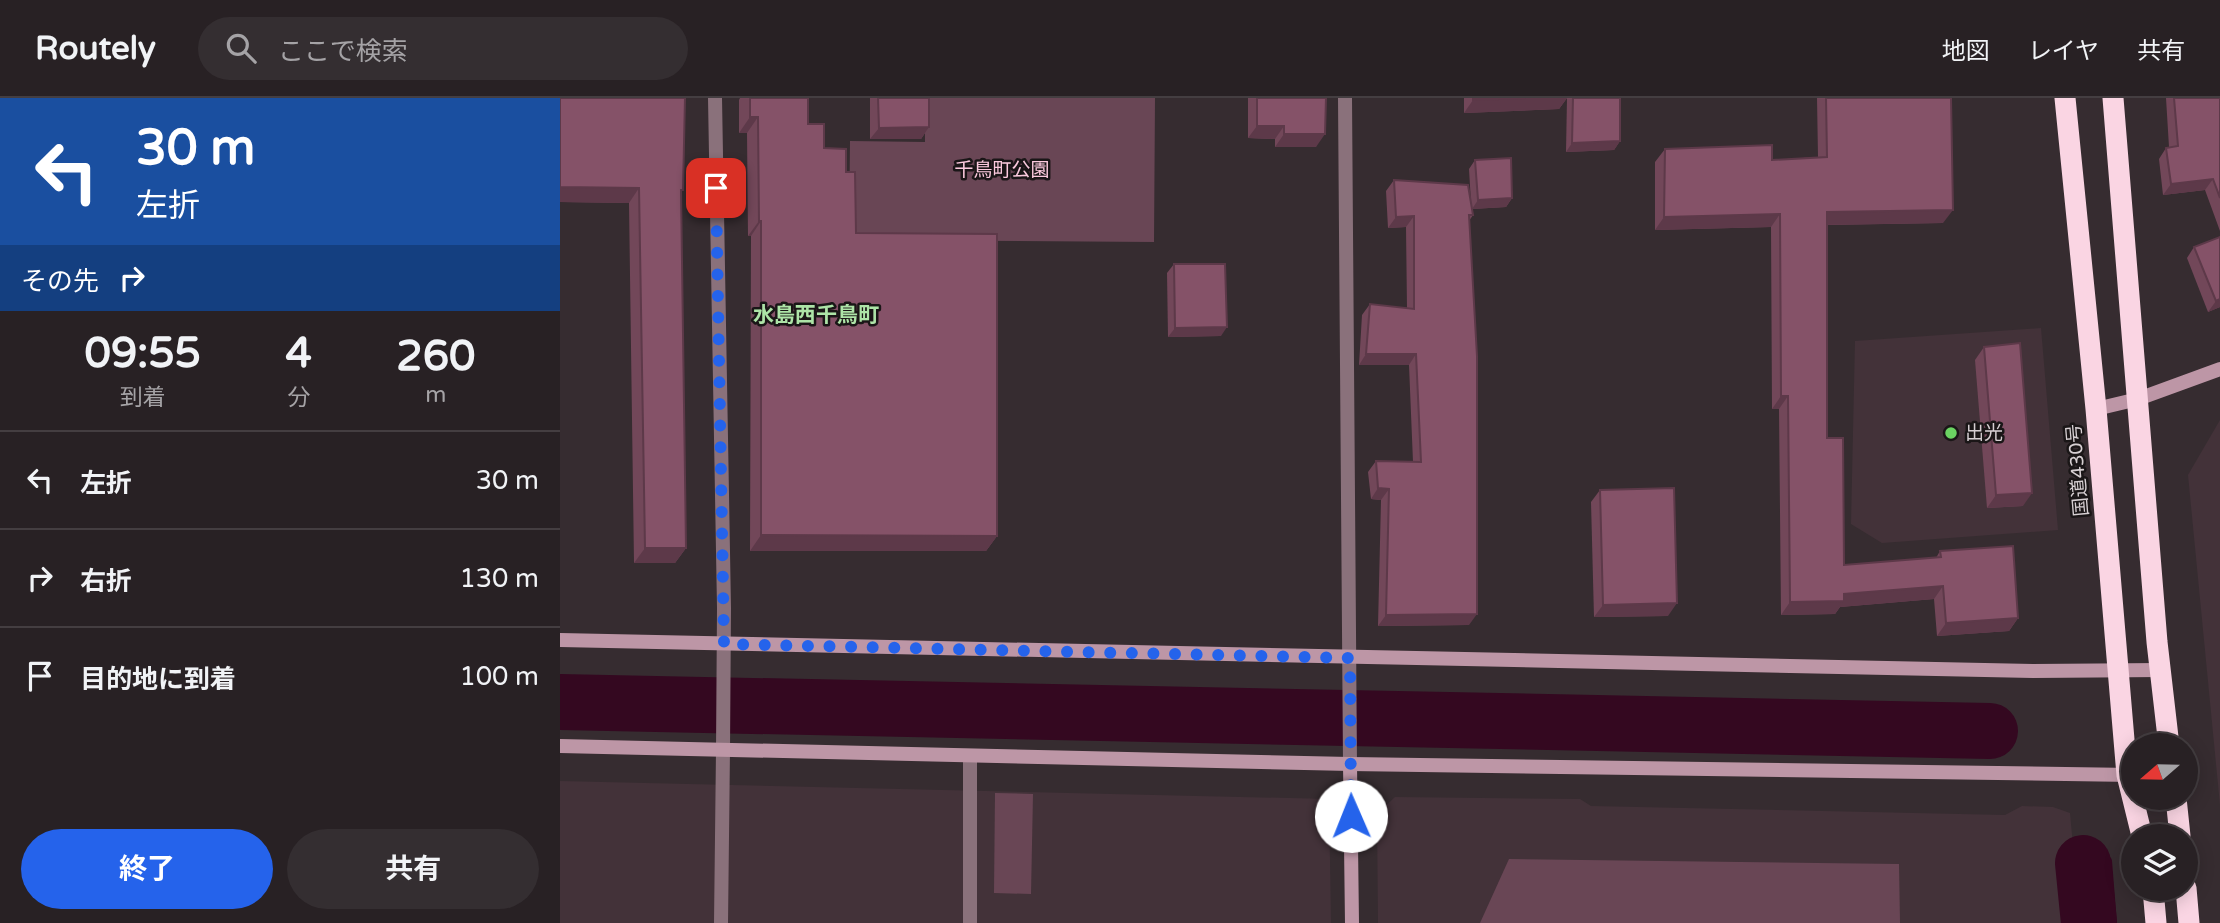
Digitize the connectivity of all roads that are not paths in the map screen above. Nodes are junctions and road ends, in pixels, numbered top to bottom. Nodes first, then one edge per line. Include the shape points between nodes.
1 (715, 98) edge
2 (1345, 98) edge
3 (2065, 98) edge
4 (2113, 98) edge
5 (2220, 369) edge
6 (2138, 399) junction
7 (2096, 409) junction
8 (560, 640) edge
9 (724, 644) junction
10 (1350, 658) junction
11 (2161, 670) junction
12 (2117, 672) junction
13 (2125, 733) edge
14 (2168, 733) edge
15 (560, 746) edge
16 (723, 750) junction
17 (971, 756) junction
18 (1350, 764) junction
19 (2121, 775) edge
20 (2154, 901) edge
21 (2187, 901) edge
22 (721, 923) edge
23 (970, 923) edge
24 (1352, 923) edge
25 (2156, 923) edge
26 (2189, 923) edge

1 - 9 street
2 - 10 street
3 - 7 highway, 国道430号
4 - 6 highway
5 - 6 street
6 - 7 street
6 - 11 highway
7 - 12 highway, 国道430号
8 - 9 street
9 - 10 street
9 - 16 street
10 - 12 street
10 - 18 street
11 - 12 street
11 - 14 highway
12 - 13 highway, 国道430号
15 - 16 street
16 - 17 street
16 - 22 street
17 - 18 street
17 - 23 street
18 - 19 street
18 - 24 street
20 - 25 highway
21 - 26 highway

